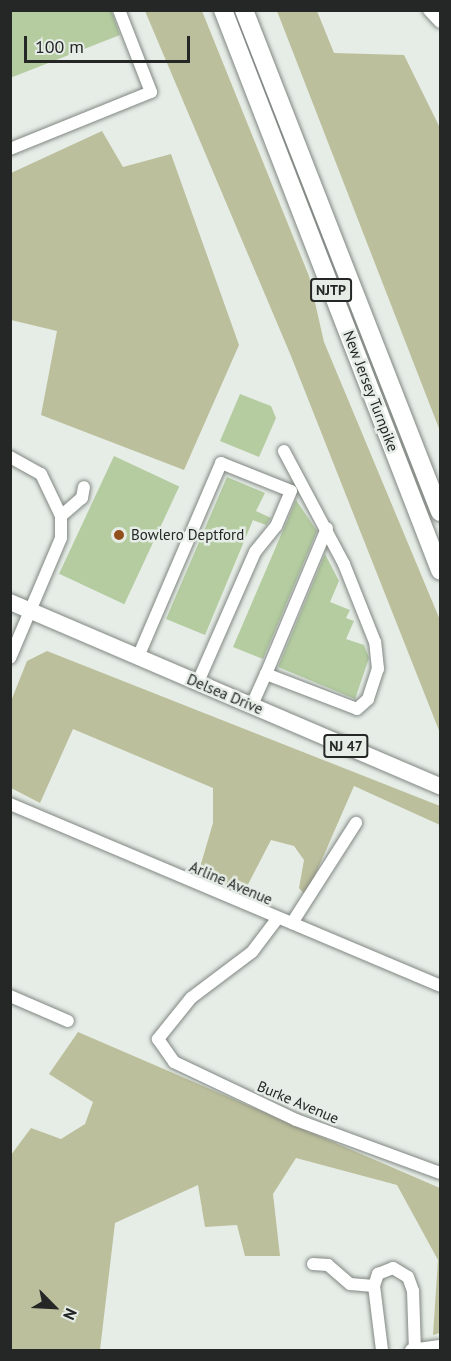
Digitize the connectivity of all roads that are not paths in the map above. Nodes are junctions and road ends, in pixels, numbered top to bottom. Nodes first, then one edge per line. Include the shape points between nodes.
1 (119, 10) edge
2 (223, 10) edge
3 (244, 10) edge
4 (429, 10) edge
5 (441, 21) edge
6 (10, 149) edge
7 (284, 451) dead end
8 (10, 457) edge
9 (84, 487) dead end
10 (441, 512) edge
11 (61, 516) junction
12 (327, 528) junction
13 (441, 570) edge
14 (10, 602) edge
15 (31, 611) junction
16 (138, 657) junction
17 (10, 658) edge
18 (266, 674) junction
19 (198, 682) junction
20 (252, 705) junction
21 (441, 786) edge
22 (10, 804) edge
23 (356, 823) dead end
24 (277, 919) junction
25 (292, 923) junction
26 (441, 986) edge
27 (10, 996) edge
28 (68, 1021) dead end
29 (441, 1173) edge
30 (313, 1264) dead end
31 (374, 1286) junction
32 (441, 1346) edge
33 (382, 1350) edge
34 (413, 1350) edge

1 - 6 street via 151,93
2 - 13 highway, New Jersey Turnpike / NJTP
3 - 10 highway, New Jersey Turnpike / NJTP
4 - 5 street
7 - 12 street
8 - 11 street via 41,474
9 - 11 street via 82,498
11 - 15 street via 61,538
12 - 18 street
12 - 18 street via 375,642 378,669 368,699 357,709
14 - 15 main road, Delsea Drive / NJ 47
15 - 16 main road, Delsea Drive / NJ 47
15 - 17 street
16 - 19 main road, Delsea Drive / NJ 47
16 - 19 street via 221,463 291,491 276,526 255,552
18 - 20 street
19 - 20 main road, Delsea Drive / NJ 47
20 - 21 main road, Delsea Drive / NJ 47
22 - 24 street, Arline Avenue
23 - 25 street
24 - 25 street, Arline Avenue
24 - 29 street, Burke Avenue via 252,952 191,998 158,1038 174,1062 296,1120
25 - 26 street, Arline Avenue
27 - 28 street
30 - 31 street via 328,1265 350,1284
31 - 33 street
31 - 34 street via 384,1270 408,1277
32 - 34 street

